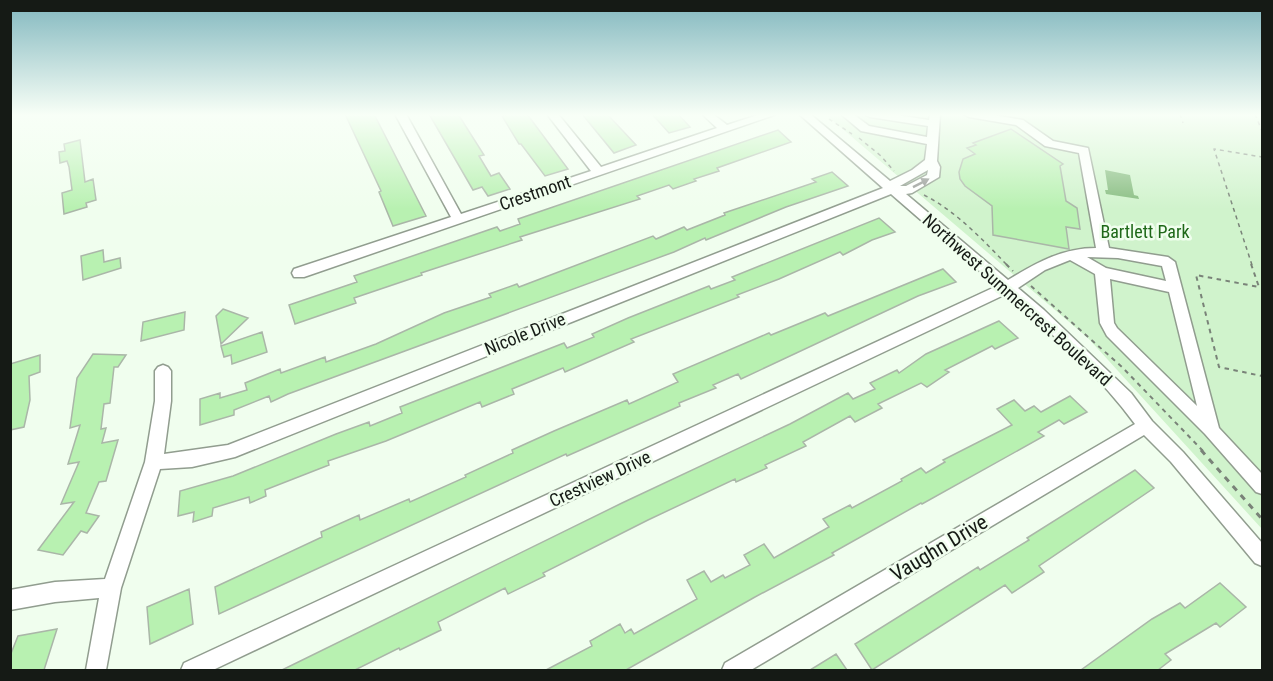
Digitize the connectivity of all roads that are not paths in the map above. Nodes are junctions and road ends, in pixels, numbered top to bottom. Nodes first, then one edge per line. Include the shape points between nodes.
1 (418, 146) edge
2 (577, 146) edge
3 (675, 146) edge
4 (842, 146) edge
5 (933, 146) edge
6 (1058, 146) edge
7 (598, 172) junction
8 (893, 189) junction
9 (458, 219) junction
10 (1102, 250) junction
11 (1072, 255) junction
12 (1102, 272) junction
13 (299, 273) dead end
14 (1008, 288) junction
15 (1174, 288) junction
16 (163, 371) dead end
17 (1146, 426) junction
18 (1212, 431) junction
19 (154, 462) junction
20 (1263, 486) edge
21 (1263, 556) edge
22 (111, 588) junction
23 (10, 600) edge
24 (96, 670) edge
25 (191, 670) edge
26 (732, 670) edge

1 - 9 street
2 - 7 street
3 - 7 street, Crestmont
4 - 8 street, Northwest Summercrest Boulevard
5 - 8 street, Nicole Drive via 933,177 908,190
6 - 10 street via 1084,151
7 - 9 street, Crestmont
8 - 14 street, Northwest Summercrest Boulevard
8 - 19 street, Nicole Drive via 229,452
9 - 13 street, Crestmont
10 - 11 street, Crestview Drive
10 - 15 street, Crestview Drive via 1168,262
11 - 12 street
11 - 14 street, Crestview Drive via 1041,267
12 - 15 street
12 - 18 street via 1107,324 1112,332
14 - 17 street, Northwest Summercrest Boulevard via 1125,398
14 - 25 street, Crestview Drive
15 - 18 street
16 - 19 street via 164,400
17 - 21 street, Northwest Summercrest Boulevard
17 - 26 street, Vaughn Drive
18 - 20 street
19 - 22 street
22 - 23 street
22 - 24 street

